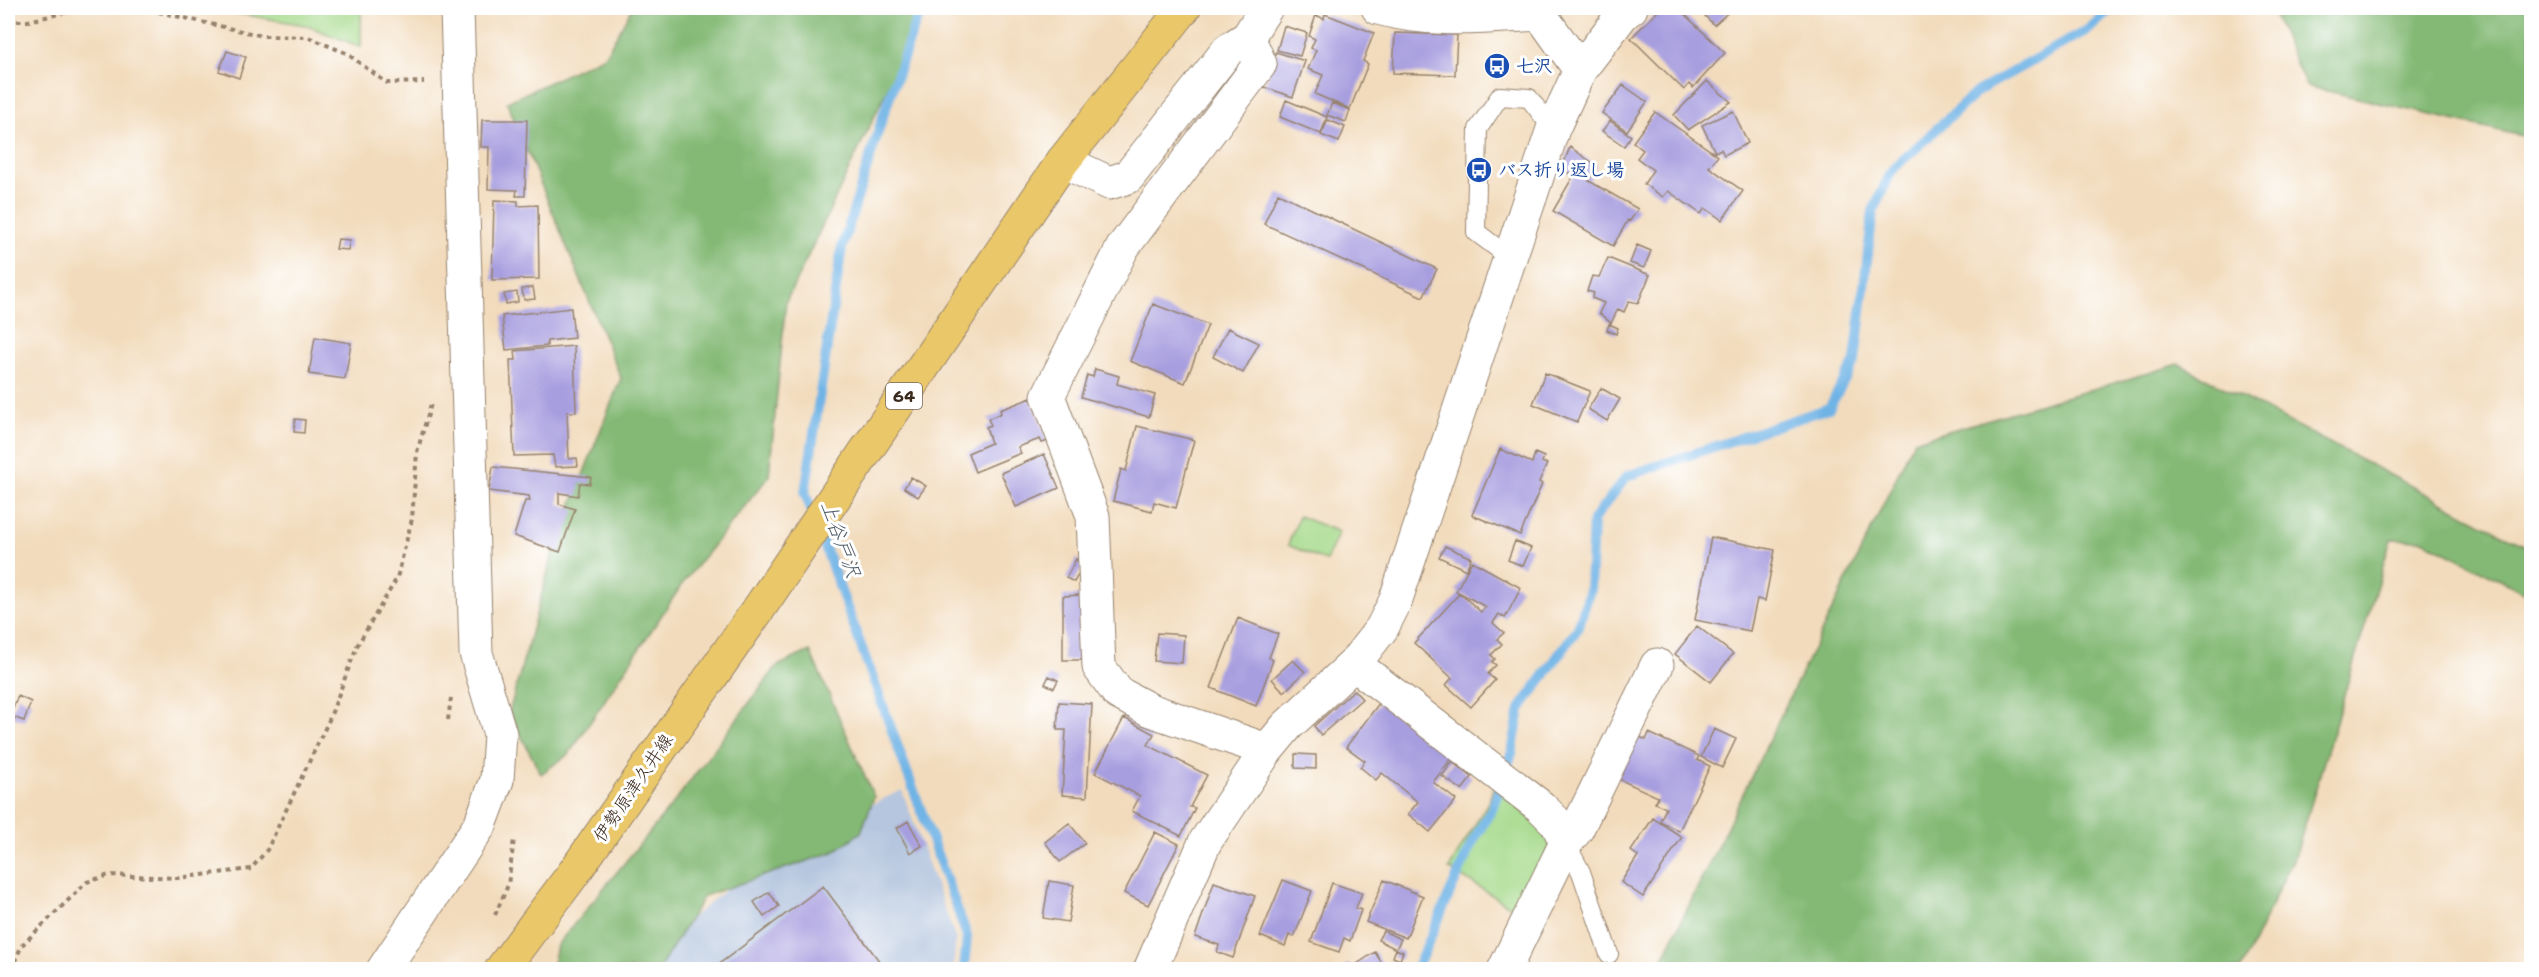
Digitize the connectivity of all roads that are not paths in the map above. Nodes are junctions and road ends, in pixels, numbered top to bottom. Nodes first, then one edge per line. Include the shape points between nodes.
1 (457, 8) edge
2 (1184, 8) edge
3 (1266, 8) edge
4 (1378, 8) edge
5 (1631, 8) edge
6 (1539, 11) edge
7 (1248, 37) junction
8 (1580, 70) junction
9 (1553, 129) junction
10 (1054, 175) junction
11 (1509, 257) junction
12 (1354, 664) junction
13 (1657, 665) dead end
14 (1267, 750) junction
15 (1566, 843) junction
16 (1609, 954) dead end
17 (383, 969) edge
18 (501, 969) edge
19 (1150, 969) edge
20 (1503, 969) edge

1 - 17 street via 476,653 500,734 497,780 480,825
2 - 10 main road, 64
3 - 7 street
4 - 6 street via 1462,19
5 - 8 street
6 - 8 street
7 - 10 street via 1227,50 1128,177 1109,183
7 - 14 street via 1260,64 1123,247 1048,396 1093,516 1099,667 1118,693 1150,710
8 - 9 street
9 - 11 street
9 - 11 lane via 1530,98 1500,96 1478,129 1476,232
10 - 18 main road, 伊勢原津久井線 / 64 via 762,604 573,874
11 - 12 street via 1395,602 1382,628
12 - 14 street via 1287,726
12 - 15 street via 1541,807 1557,823
13 - 15 street via 1577,829
14 - 19 street via 1205,842
15 - 16 lane via 1581,872
15 - 20 street

